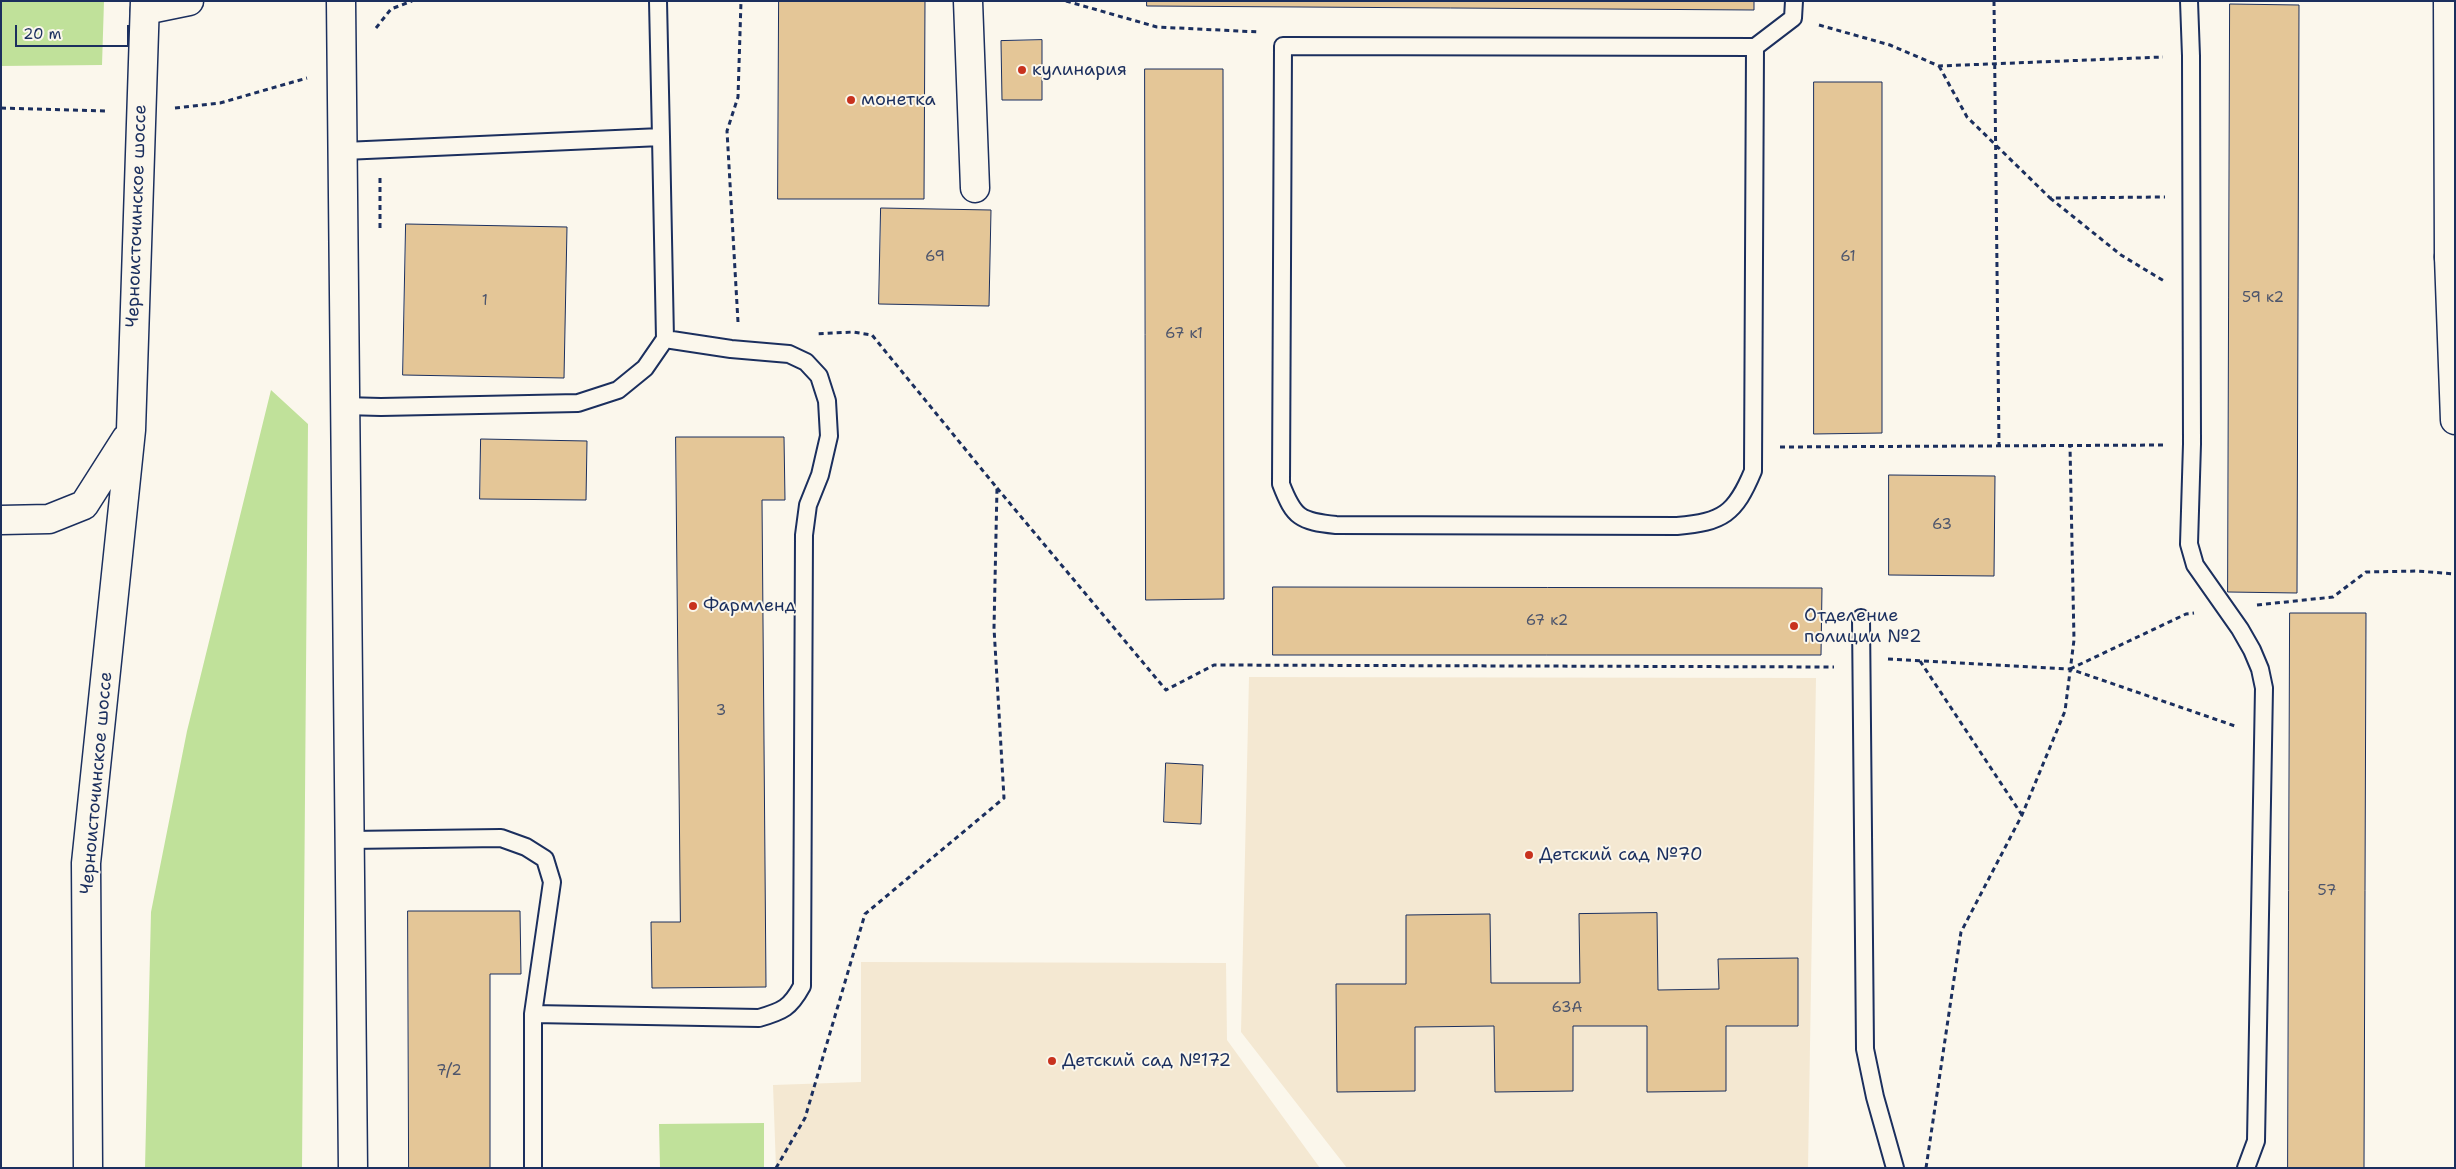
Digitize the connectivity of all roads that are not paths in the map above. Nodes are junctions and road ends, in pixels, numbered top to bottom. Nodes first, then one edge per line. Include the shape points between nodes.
1 (189, 1) edge
2 (341, 1) edge
3 (658, 1) edge
4 (968, 1) edge
5 (2189, 1) edge
6 (2448, 1) edge
7 (145, 6) edge
8 (1793, 9) edge
9 (1756, 48) junction
10 (661, 137) junction
11 (344, 151) junction
12 (975, 188) dead end
13 (2452, 257) edge
14 (665, 339) junction
15 (344, 406) junction
16 (2455, 420) edge
17 (131, 430) junction
18 (1, 520) edge
19 (1861, 618) dead end
20 (349, 840) junction
21 (533, 1014) junction
22 (88, 1168) edge
23 (353, 1168) edge
24 (533, 1168) edge
25 (1895, 1168) edge
26 (2246, 1168) edge

1 - 7 street
2 - 11 street
3 - 10 lane
4 - 12 street
5 - 26 lane via 2192,444 2189,544 2195,565 2240,629 2260,669 2264,688 2256,1141
6 - 13 street
7 - 17 street, Черноисточинское шоссе
8 - 9 lane
9 - 9 lane via 1283,46 1281,484 1287,502 1297,516 1315,523 1336,525 1677,526 1699,524 1724,516 1742,497 1753,471
10 - 11 lane
10 - 14 lane
11 - 15 street
13 - 16 street
14 - 15 lane via 645,368 618,390 578,402
14 - 21 lane via 789,354 806,362 819,376 827,401 828,436 820,475 808,506 804,535 802,986 793,1003 779,1012 759,1018
15 - 20 street
17 - 18 street, Черноисточинское шоссе via 84,506 48,520
17 - 22 street, Черноисточинское шоссе via 86,863
19 - 25 lane via 1865,1049
20 - 21 lane via 501,838 526,847 545,859 552,882
20 - 23 street
21 - 24 lane

